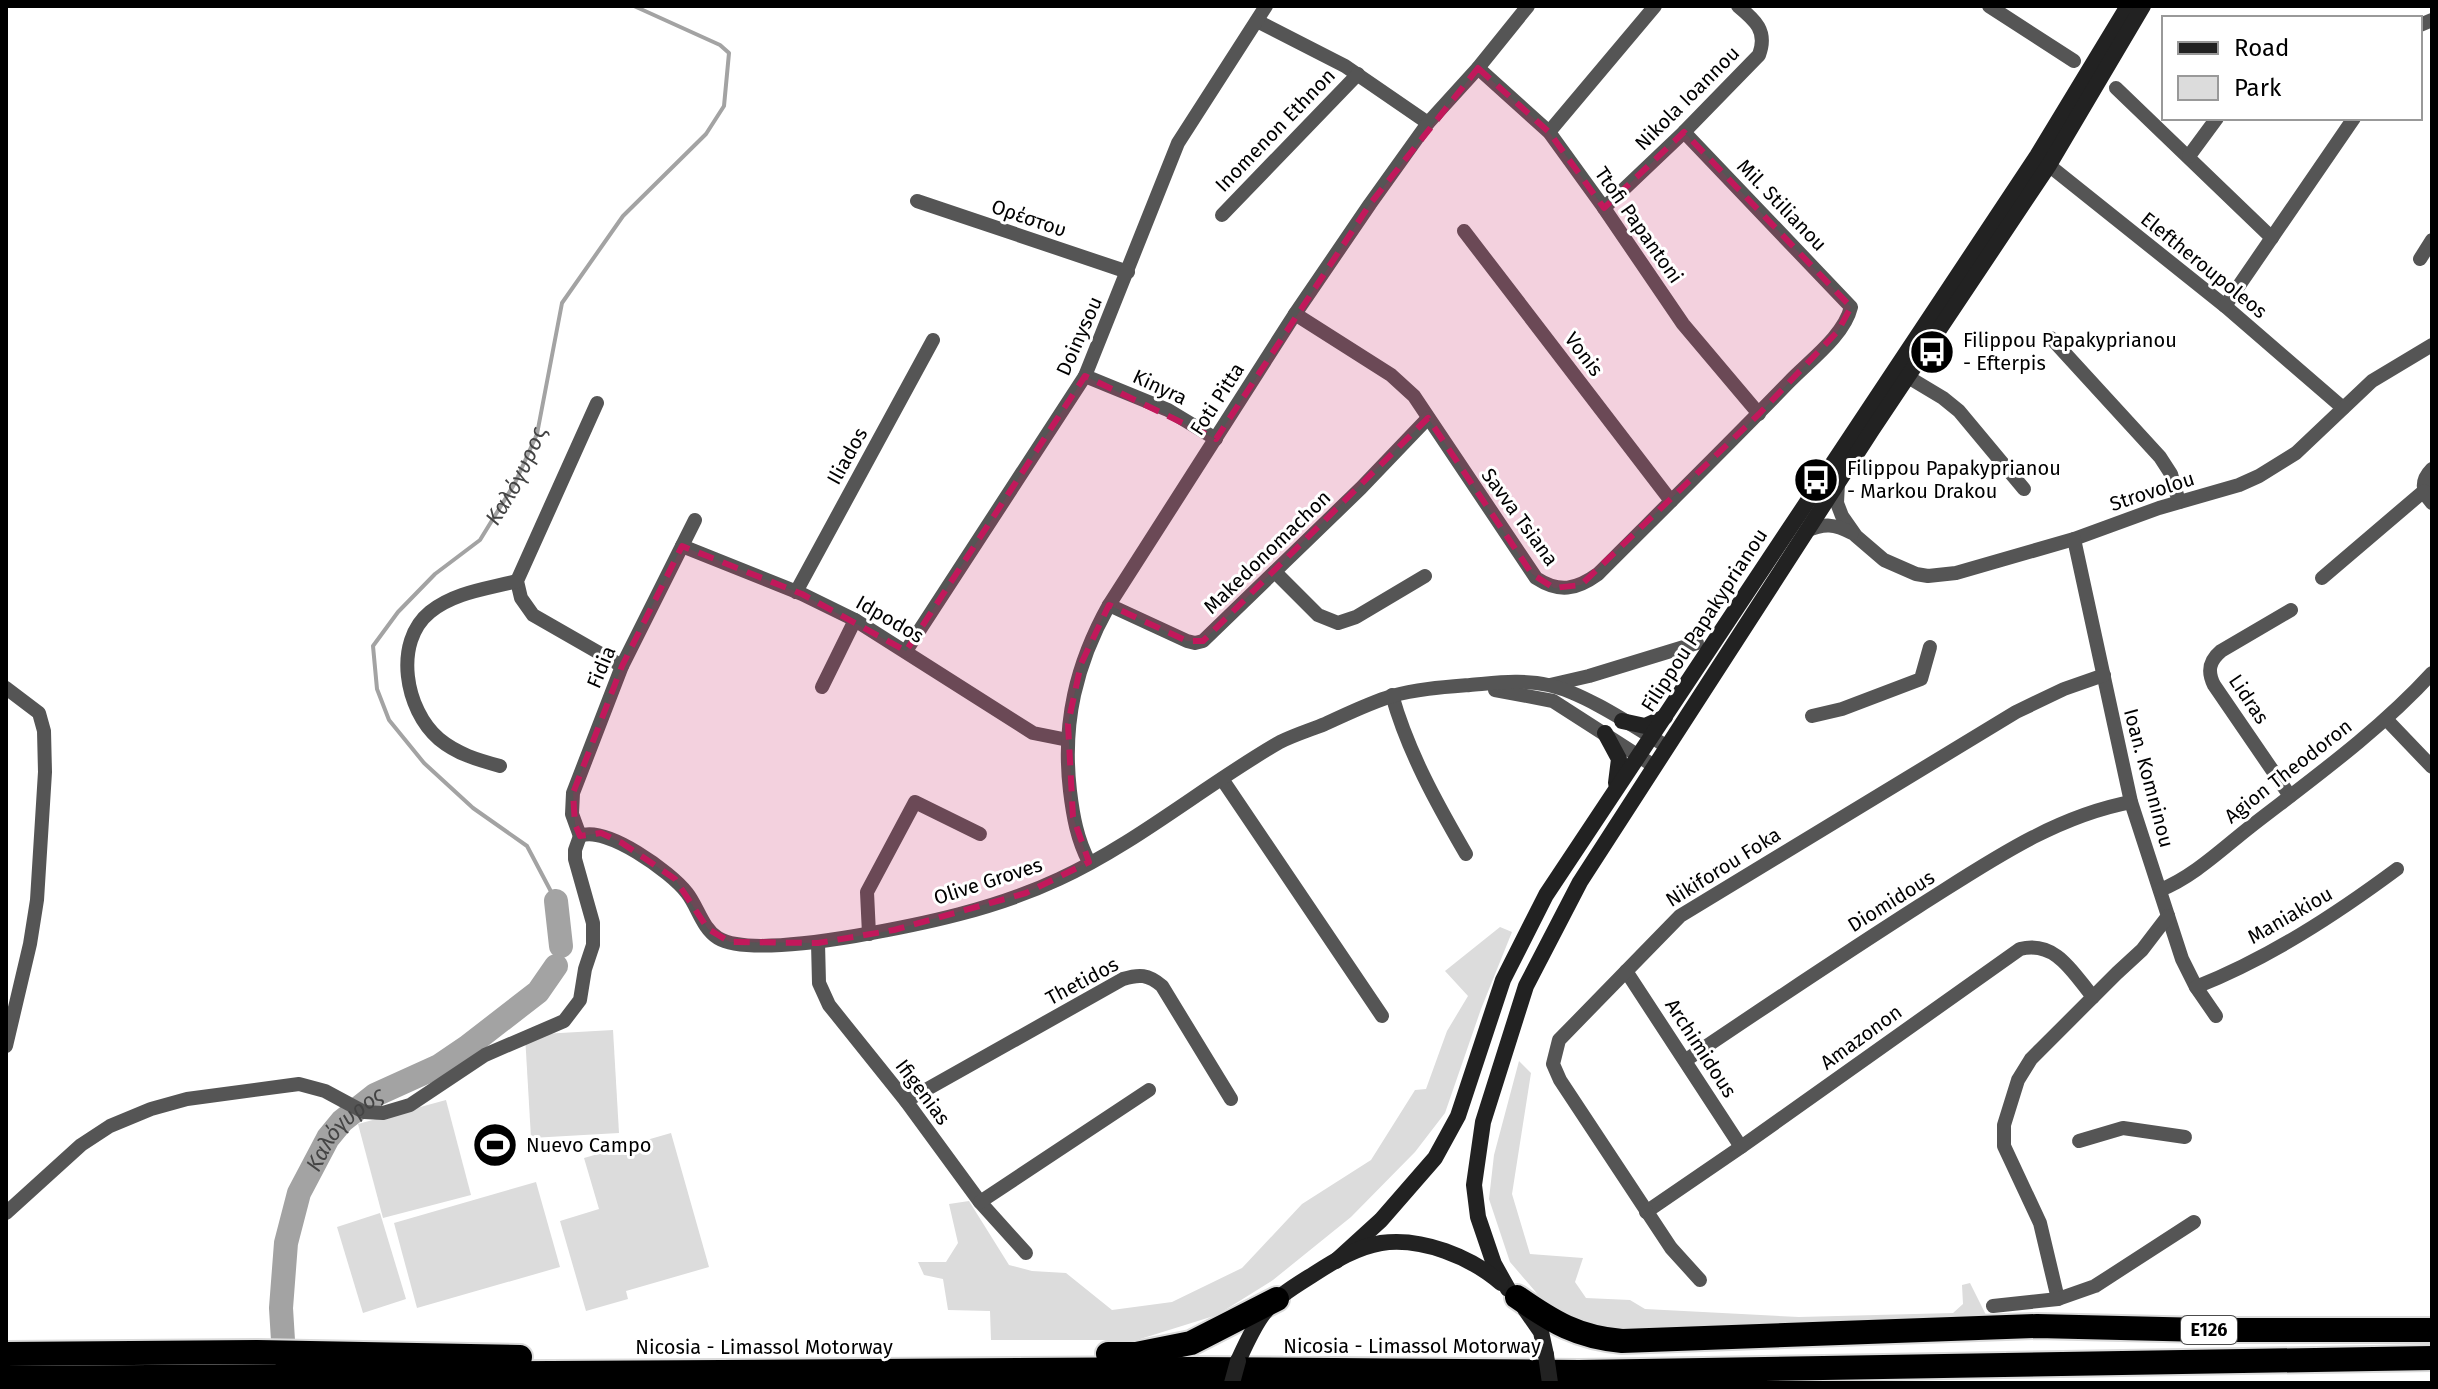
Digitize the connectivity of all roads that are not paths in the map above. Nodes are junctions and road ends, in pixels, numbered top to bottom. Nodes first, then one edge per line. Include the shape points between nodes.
1 (1266, 6) edge
2 (1528, 6) edge
3 (1655, 6) edge
4 (1738, 6) edge
5 (1989, 6) edge
6 (2128, 6) edge
7 (2143, 6) edge
8 (1257, 21) junction
9 (2074, 61) dead end
10 (1478, 68) junction
11 (1358, 74) junction
12 (2116, 88) dead end
13 (2216, 120) edge
14 (2353, 120) edge
15 (1428, 123) junction
16 (1549, 132) junction
17 (1684, 132) junction
18 (2189, 156) junction
19 (2043, 161) junction
20 (917, 201) dead end
21 (1604, 208) junction
22 (1222, 215) dead end
23 (1464, 231) dead end
24 (2272, 238) junction
25 (2432, 240) edge
26 (2420, 259) dead end
27 (1128, 272) junction
28 (2225, 306) junction
29 (1851, 307) joint
30 (1295, 314) junction
31 (2051, 338) dead end
32 (933, 340) dead end
33 (2432, 345) edge
34 (1085, 376) junction
35 (1908, 377) junction
36 (597, 403) dead end
37 (2343, 408) junction
38 (1759, 414) junction
39 (1428, 418) junction
40 (1216, 439) junction
41 (2432, 469) edge
42 (1838, 482) junction
43 (2024, 489) dead end
44 (2428, 497) edge
45 (1671, 501) junction
46 (2179, 502) junction
47 (695, 520) dead end
48 (1806, 531) junction
49 (1856, 536) junction
50 (2074, 539) junction
51 (682, 546) junction
52 (1275, 572) junction
53 (1425, 576) dead end
54 (2322, 578) dead end
55 (517, 581) junction
56 (796, 592) junction
57 (1109, 605) junction
58 (2291, 610) dead end
59 (855, 620) junction
60 (1697, 643) dead end
61 (1930, 647) dead end
62 (906, 651) junction
63 (622, 666) junction
64 (2432, 673) edge
65 (2104, 675) junction
66 (1549, 685) junction
67 (1455, 686) junction
68 (822, 687) dead end
69 (6, 688) edge
70 (1392, 695) junction
71 (1812, 716) dead end
72 (1665, 717) junction
73 (2386, 719) junction
74 (1622, 721) junction
75 (1605, 733) junction
76 (1651, 737) junction
77 (1068, 740) junction
78 (1666, 746) junction
79 (1639, 756) junction
80 (500, 766) dead end
81 (1654, 766) junction
82 (2432, 767) edge
83 (1222, 779) junction
84 (1614, 792) junction
85 (2290, 796) junction
86 (2131, 802) junction
87 (980, 834) dead end
88 (580, 836) junction
89 (1466, 854) dead end
90 (1089, 862) junction
91 (2397, 869) dead end
92 (2160, 890) junction
93 (2168, 916) junction
94 (869, 934) junction
95 (818, 943) junction
96 (1626, 971) junction
97 (2196, 987) junction
98 (2093, 997) junction
99 (1382, 1016) dead end
100 (2216, 1016) dead end
101 (9, 1019) edge
102 (6, 1046) edge
103 (1686, 1060) junction
104 (1149, 1090) dead end
105 (1231, 1099) dead end
106 (906, 1101) junction
107 (2185, 1137) dead end
108 (2079, 1141) dead end
109 (1741, 1147) junction
110 (980, 1202) junction
111 (1646, 1212) junction
112 (6, 1213) edge
113 (2194, 1222) dead end
114 (1026, 1253) dead end
115 (1336, 1261) junction
116 (1700, 1280) dead end
117 (1512, 1293) junction
118 (1277, 1299) junction
119 (2058, 1299) junction
120 (1993, 1306) dead end
121 (1986, 1330) junction
122 (2432, 1330) edge
123 (2432, 1343) edge
124 (2352, 1346) junction
125 (6, 1354) edge
126 (2432, 1357) edge
127 (597, 1358) junction
128 (389, 1374) junction
129 (6, 1378) edge
130 (1232, 1383) edge
131 (1550, 1383) edge

1 - 8 street, Doinysou
2 - 10 street, Foti Pitta
3 - 16 street
4 - 17 street, Nikola Ioannou via 1759,26 1761,48
5 - 9 street
6 - 19 main road, Filippou Papakyprianou
7 - 19 main road, Filippou Papakyprianou
8 - 11 street
8 - 27 street, Doinysou via 1183,135
10 - 15 street, Foti Pitta
10 - 16 street, Ttofi Papantoni
11 - 15 street
11 - 22 street, Inomenon Ethnon
12 - 18 street
13 - 18 street
14 - 24 street
15 - 30 street, Foti Pitta
16 - 21 street, Ttofi Papantoni
17 - 21 street, Nikola Ioannou
17 - 29 street, Mil. Stilianou
18 - 24 street
19 - 28 street, Eleftheroupoleos
19 - 35 main road, Filippou Papakyprianou
19 - 72 main road, Filippou Papakyprianou
20 - 27 street, Ορέστου
21 - 38 street, Ttofi Papantoni via 1683,324
23 - 45 street, Vonis
24 - 28 street
25 - 26 street
27 - 34 street, Doinysou
28 - 37 street, Eleftheroupoleos
29 - 38 street, Savva Tsiana via 1838,331
30 - 39 street, Savva Tsiana via 1391,375
30 - 40 street, Foti Pitta
31 - 46 street via 2160,457
32 - 56 street, Iliados
33 - 37 street, Strovolou via 2372,381
34 - 40 street, Kinyra via 1168,410
34 - 62 street, Doinysou
35 - 42 main road, Filippou Papakyprianou
35 - 43 street via 1959,411
36 - 55 street
37 - 46 street, Strovolou via 2296,453 2259,476
38 - 45 street, Savva Tsiana
39 - 45 street, Savva Tsiana via 1532,574 1554,588 1571,589 1589,580
39 - 52 street, Makedonomachon
40 - 57 street, Foti Pitta
41 - 44 street via 2425,478
42 - 48 main road, Filippou Papakyprianou
42 - 49 street, Strovolou via 1838,509
44 - 54 street
46 - 50 street, Strovolou
47 - 51 street, Fidia
48 - 49 street, Strovolou via 1833,524
48 - 78 main road, Filippou Papakyprianou
49 - 50 street, Strovolou via 1893,566 1928,576
50 - 65 street, Ioan. Komninou
51 - 56 street, Idpodos
51 - 63 street, Fidia
52 - 53 street via 1318,615 1338,623
52 - 57 street, Makedonomachon via 1195,643
55 - 63 street via 533,615
55 - 80 street via 439,605 419,622 409,646 409,683 431,731 460,754
56 - 59 street, Idpodos
57 - 77 street, Foti Pitta via 1081,664
58 - 85 street, Lidras via 2221,651 2209,672
59 - 62 street, Idpodos
59 - 68 street
60 - 66 street
61 - 71 street via 1921,679
62 - 77 street, Idpodos via 1033,733
63 - 88 street, Fidia via 573,793 572,814
64 - 73 street, Agion Theodoron
65 - 86 street, Ioan. Komninou
65 - 96 street, Nikiforou Foka via 2031,704 1733,883 1670,924
66 - 67 street, Olive Groves
66 - 74 street, Olive Groves
67 - 70 street, Olive Groves
67 - 75 street, Olive Groves via 1545,699
69 - 101 street via 39,713 45,746 37,900
70 - 83 street, Olive Groves via 1282,741
70 - 89 street via 1402,731
72 - 74 main road via 1645,726
72 - 76 main road, Filippou Papakyprianou
73 - 82 street
73 - 85 street, Agion Theodoron
74 - 76 street, Olive Groves
75 - 79 street, Olive Groves
75 - 84 main road via 1619,759
76 - 78 street, Olive Groves
76 - 79 main road, Filippou Papakyprianou
77 - 90 street, Foti Pitta via 1073,817
78 - 81 main road, Filippou Papakyprianou
79 - 81 street, Olive Groves
79 - 84 main road, Filippou Papakyprianou
81 - 117 main road, Filippou Papakyprianou via 1566,906 1526,986 1483,1122 1474,1185 1478,1217 1494,1264
83 - 90 street, Olive Groves
83 - 99 street
84 - 115 main road, Filippou Papakyprianou via 1546,895 1503,980 1458,1116 1435,1158 1381,1220
85 - 92 street, Agion Theodoron via 2182,880
86 - 92 street, Ioan. Komninou
86 - 103 street, Diomidous via 2070,820 1992,860
87 - 94 street via 915,802 867,892
88 - 95 street, Olive Groves via 601,833 675,879 717,937 745,945
88 - 112 street, Fidia via 575,859 593,923 593,945 577,1007 556,1025 485,1055 410,1105 383,1113 360,1110 299,1084 169,1103 130,1116 61,1161
90 - 94 street, Olive Groves via 1008,899
91 - 97 street, Maniakiou via 2329,918
92 - 93 street, Ioan. Komninou
93 - 97 street, Ioan. Komninou
93 - 98 street
94 - 95 street, Olive Groves
95 - 106 street, Ifigenias via 819,983 829,1005
96 - 103 street, Archimidous
96 - 111 street, Nikiforou Foka via 1562,1035 1553,1064
97 - 100 street, Ioan. Komninou
98 - 109 street, Amazonon via 2053,951 2020,949
98 - 119 street via 2024,1069 2003,1133 2004,1146 2040,1223
101 - 102 street
103 - 109 street, Archimidous
104 - 110 street
105 - 106 street, Thetidos via 1162,986 1138,974
106 - 110 street, Ifigenias
107 - 108 street via 2123,1128
109 - 111 street, Amazonon
110 - 114 street, Ifigenias
111 - 116 street, Nikiforou Foka
113 - 119 street via 2095,1286
115 - 117 main road via 1380,1243 1416,1244 1488,1272
115 - 118 main road
117 - 121 highway via 1569,1330 1622,1341
117 - 131 main road, bridge via 1541,1332
118 - 127 highway via 1191,1343 1136,1354
118 - 130 main road, bridge via 1261,1316
119 - 120 street
121 - 122 highway, E126
121 - 124 highway via 2203,1345
123 - 124 highway
124 - 126 highway
125 - 127 highway
126 - 128 highway, Nicosia - Limassol Motorway via 1579,1372
127 - 128 highway
128 - 129 highway, Nicosia - Limassol Motorway

